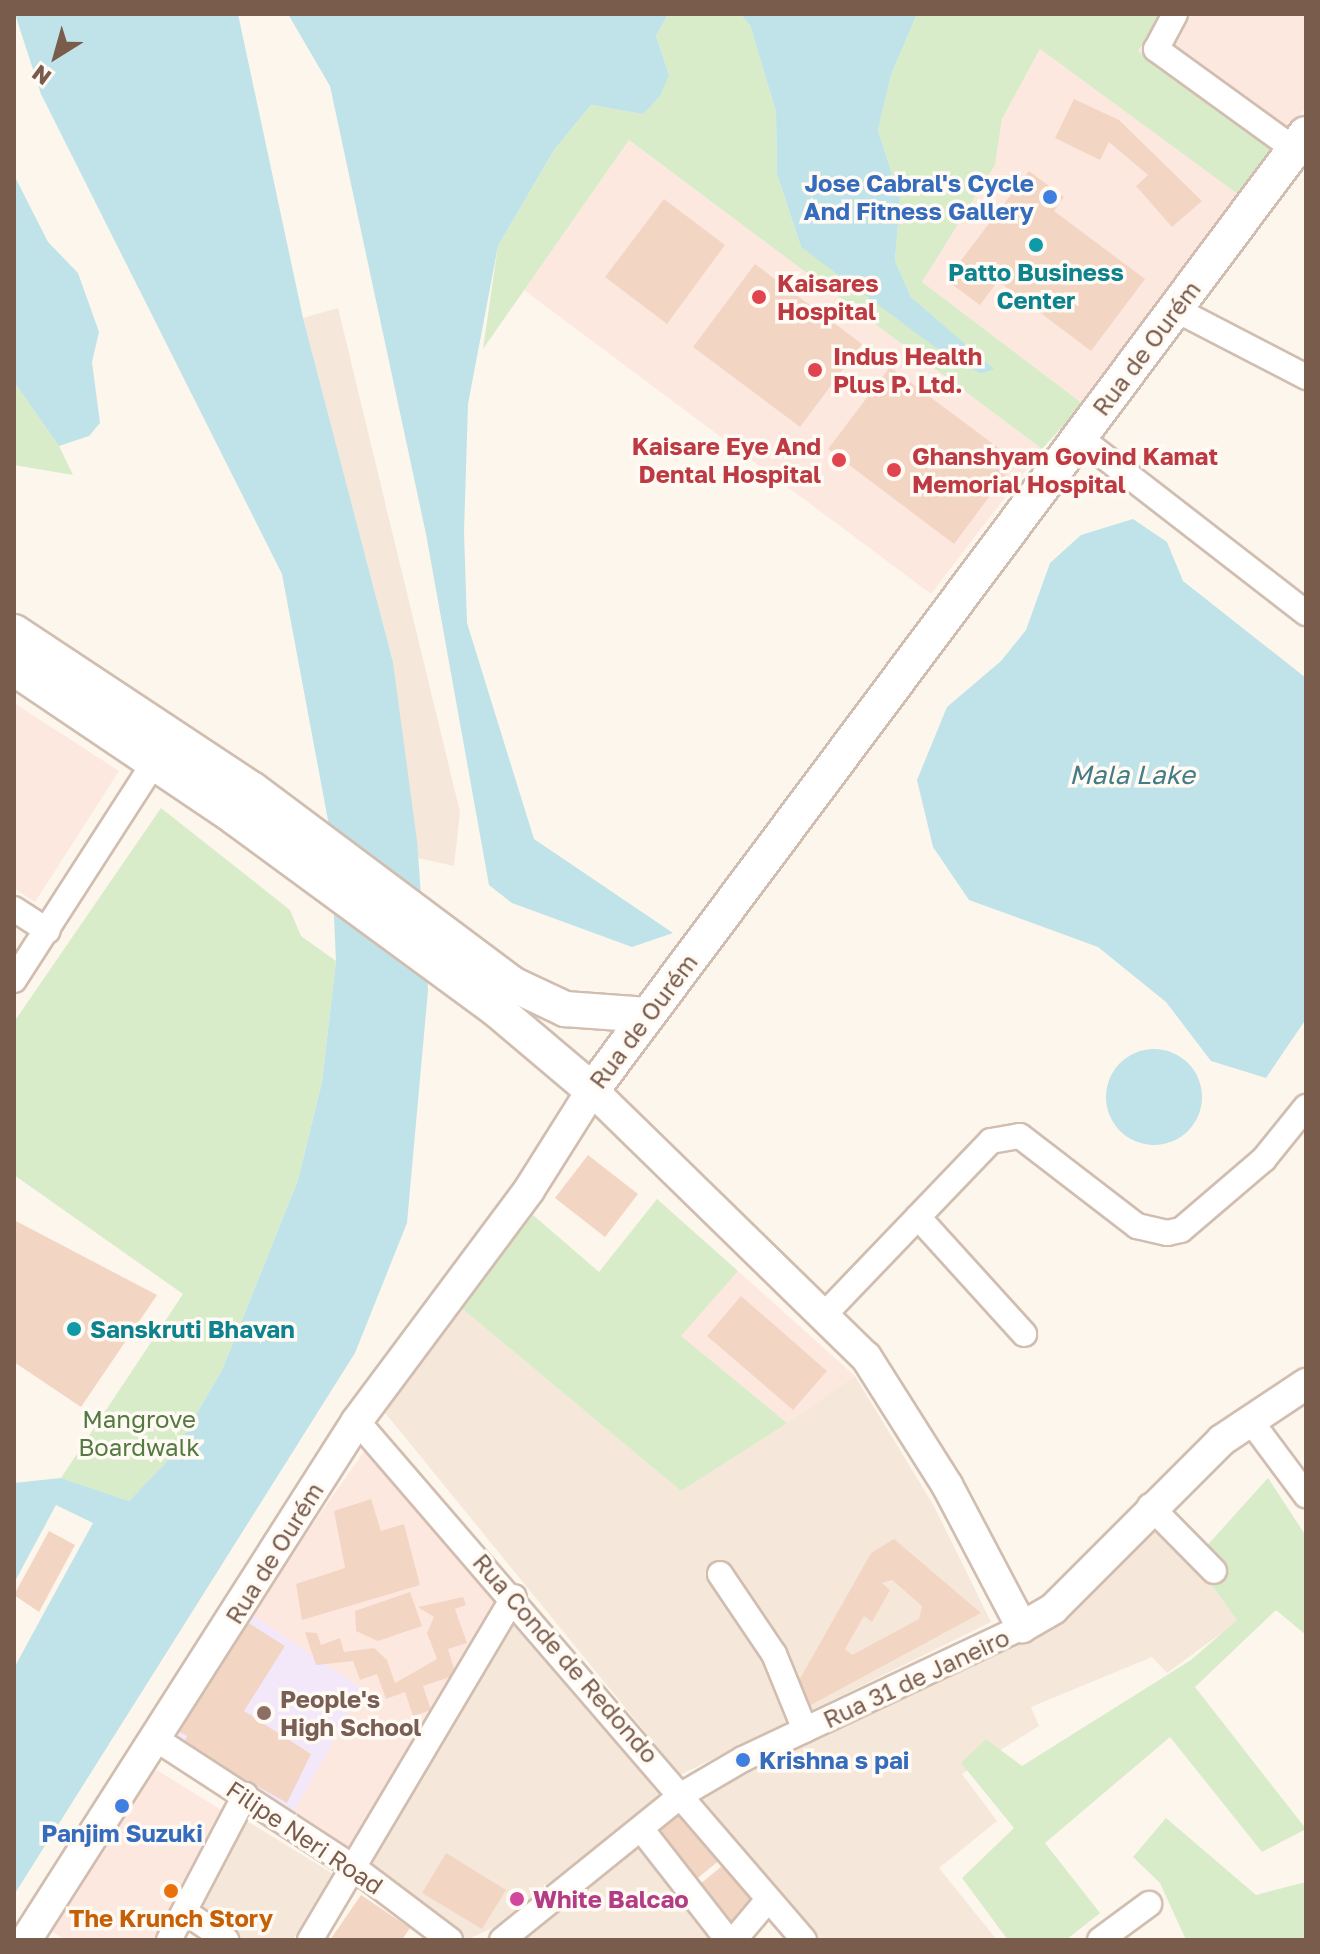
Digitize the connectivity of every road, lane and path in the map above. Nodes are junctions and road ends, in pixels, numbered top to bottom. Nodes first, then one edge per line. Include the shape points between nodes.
1 (1175, 14) edge
2 (1300, 142) edge
3 (1175, 309) junction
4 (1306, 377) edge
5 (1079, 437) junction
6 (1306, 613) edge
7 (14, 632) edge
8 (14, 668) edge
9 (84, 695) junction
10 (156, 760) junction
11 (245, 804) junction
12 (14, 909) edge
13 (48, 931) junction
14 (14, 980) edge
15 (504, 997) junction
16 (648, 1015) junction
17 (592, 1090) junction
18 (1306, 1107) edge
19 (918, 1217) junction
20 (824, 1315) junction
21 (1024, 1334) dead end
22 (1306, 1384) edge
23 (1250, 1420) junction
24 (357, 1421) junction
25 (1306, 1495) edge
26 (1150, 1506) junction
27 (1214, 1571) dead end
28 (720, 1574) dead end
29 (514, 1597) junction
30 (1022, 1627) junction
31 (805, 1730) junction
32 (156, 1739) junction
33 (683, 1794) junction
34 (245, 1795) junction
35 (642, 1830) junction
36 (356, 1869) junction
37 (767, 1901) junction
38 (1149, 1904) dead end
39 (185, 1912) junction
40 (37, 1936) edge
41 (169, 1940) edge
42 (226, 1940) edge
43 (310, 1940) edge
44 (450, 1940) edge
45 (503, 1940) edge
46 (731, 1940) edge
47 (804, 1940) edge
48 (1100, 1940) edge

1 - 2 street via 1156,49
2 - 3 main road, Rua de Ourém
3 - 4 street
3 - 5 main road, Rua de Ourém
5 - 6 street
5 - 16 main road, Rua de Ourém
7 - 9 main road
8 - 9 main road
9 - 10 main road
9 - 11 main road
10 - 11 main road
10 - 13 street
11 - 15 main road
12 - 13 street
13 - 14 street
15 - 16 main road via 565,1009
15 - 17 main road
16 - 17 main road, Rua de Ourém
17 - 20 street
17 - 24 street, Rua de Ourém via 529,1190
18 - 19 street via 1264,1159 1181,1230 1137,1226 1020,1136 991,1141
19 - 20 street
19 - 21 street
20 - 30 street via 874,1370 947,1485
22 - 23 street, Rua 31 de Janeiro
23 - 25 street
23 - 26 street, Rua 31 de Janeiro
24 - 29 street, Rua Conde de Redondo
24 - 32 street, Rua de Ourém
26 - 27 street
26 - 30 street, Rua 31 de Janeiro via 1053,1609
28 - 31 street via 774,1654
29 - 33 street, Rua Conde de Redondo
29 - 36 street
30 - 31 street, Rua 31 de Janeiro
31 - 33 street, Rua 31 de Janeiro
32 - 34 street, Filipe Neri Road
32 - 40 street, Rua de Ourém
33 - 35 street, Rua 31 de Janeiro
33 - 37 street, Rua Conde de Redondo
34 - 36 street, Filipe Neri Road
34 - 39 street
35 - 45 street, Rua 31 de Janeiro
35 - 46 street
36 - 43 street
36 - 44 street, Filipe Neri Road
37 - 46 street
37 - 47 street, Rua Conde de Redondo
38 - 48 street
39 - 41 street
39 - 42 street

